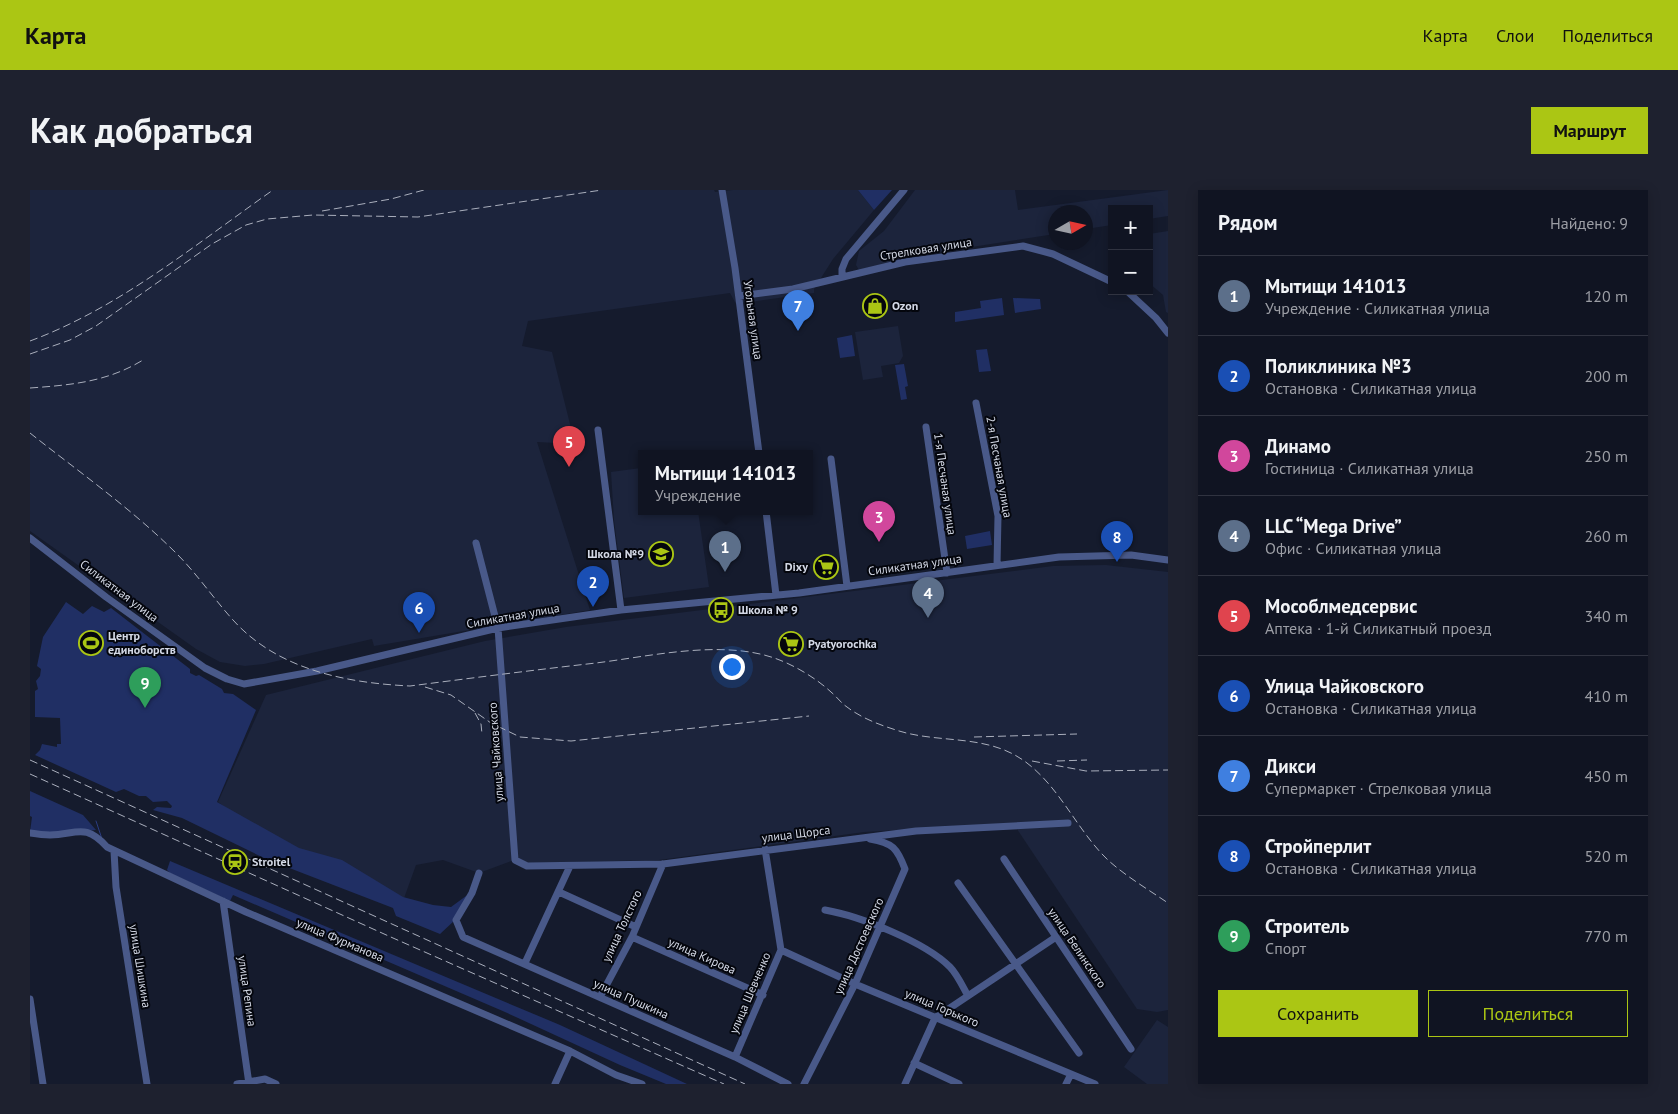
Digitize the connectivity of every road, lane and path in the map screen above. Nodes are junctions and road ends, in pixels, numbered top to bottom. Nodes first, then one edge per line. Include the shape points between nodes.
1 (722, 190) edge
2 (904, 190) edge
3 (842, 276) junction
4 (1108, 280) edge
5 (1131, 295) edge
6 (739, 296) junction
7 (1168, 333) edge
8 (976, 404) dead end
9 (926, 428) dead end
10 (598, 430) dead end
11 (759, 450) edge
12 (831, 459) dead end
13 (766, 515) edge
14 (30, 538) edge
15 (476, 544) dead end
16 (1168, 560) edge
17 (997, 565) junction
18 (947, 573) junction
19 (847, 586) junction
20 (776, 595) junction
21 (621, 610) junction
22 (498, 628) junction
23 (1068, 822) dead end
24 (30, 833) edge
25 (863, 838) junction
26 (765, 849) junction
27 (114, 851) junction
28 (1004, 859) dead end
29 (663, 864) junction
30 (527, 866) joint
31 (570, 866) junction
32 (479, 873) dead end
33 (958, 883) dead end
34 (559, 892) junction
35 (223, 902) junction
36 (825, 910) dead end
37 (636, 927) junction
38 (879, 928) junction
39 (632, 937) junction
40 (1056, 937) junction
41 (782, 950) junction
42 (525, 963) junction
43 (1016, 964) junction
44 (855, 984) junction
45 (763, 995) junction
46 (968, 996) junction
47 (600, 997) junction
48 (30, 999) edge
49 (935, 1018) junction
50 (1131, 1049) dead end
51 (570, 1051) junction
52 (1079, 1053) dead end
53 (735, 1057) junction
54 (914, 1063) junction
55 (1071, 1074) junction
56 (249, 1083) edge
57 (43, 1084) edge
58 (147, 1084) edge
59 (237, 1084) edge
60 (276, 1084) edge
61 (555, 1084) edge
62 (642, 1084) edge
63 (788, 1084) edge
64 (804, 1084) edge
65 (905, 1084) edge
66 (959, 1084) edge
67 (1066, 1084) edge
68 (1095, 1084) edge

1 - 6 street, Угольная улица
2 - 3 street via 846,259
3 - 4 street, Стрелковая улица via 905,262 1023,246 1053,254
3 - 6 street, Стрелковая улица via 793,289
5 - 7 street
6 - 11 street, Угольная улица
8 - 17 street, 2-я Песчаная улица via 998,516
9 - 18 street, 1-я Песчаная улица
10 - 21 street
12 - 19 street
13 - 20 street
14 - 22 street, Силикатная улица via 206,668 236,682 284,678
15 - 22 street
16 - 17 street, Силикатная улица via 1131,555 1058,557
17 - 18 street, Силикатная улица
18 - 19 street, Силикатная улица
19 - 20 street, Силикатная улица
20 - 21 street, Силикатная улица
21 - 22 street, Силикатная улица
22 - 30 street, улица Чайковского via 515,860
23 - 25 street, улица Щорса via 916,831
24 - 27 street, улица Фурманова via 88,832
25 - 26 street, улица Щорса
25 - 38 street, улица Достоевского via 884,842 898,850 905,869
26 - 29 street, улица Щорса
26 - 41 street, улица Шевченко
27 - 35 street, улица Фурманова
27 - 58 street, улица Шишкина via 116,887
28 - 40 street, улица Белинского
29 - 31 street, улица Щорса
29 - 37 street, улица Толстого
30 - 31 street, улица Щорса
31 - 34 street
32 - 42 street, улица Пушкина via 472,893 456,920 463,937
33 - 43 street
34 - 37 street
34 - 42 street
35 - 51 street, улица Фурманова
35 - 56 street, улица Репина
36 - 38 street via 850,914
37 - 39 street, улица Толстого
38 - 44 street, улица Достоевского
38 - 46 street via 918,943 951,967
39 - 45 street, улица Кирова
39 - 47 street, улица Толстого
40 - 43 street
40 - 50 street, улица Белинского
41 - 44 street, улица Горького
41 - 45 street, улица Шевченко
42 - 47 street, улица Пушкина
43 - 46 street
43 - 52 street
44 - 49 street, улица Горького
44 - 64 street, улица Достоевского
45 - 53 street, улица Шевченко
46 - 49 street
47 - 53 street, улица Пушкина
48 - 57 street
49 - 54 street
49 - 55 street, улица Горького
51 - 61 street
51 - 62 street, улица Фурманова via 616,1075
53 - 63 street, улица Пушкина
54 - 65 street
54 - 66 street
55 - 67 street
55 - 68 street, улица Горького
56 - 59 street
56 - 60 street via 265,1080

